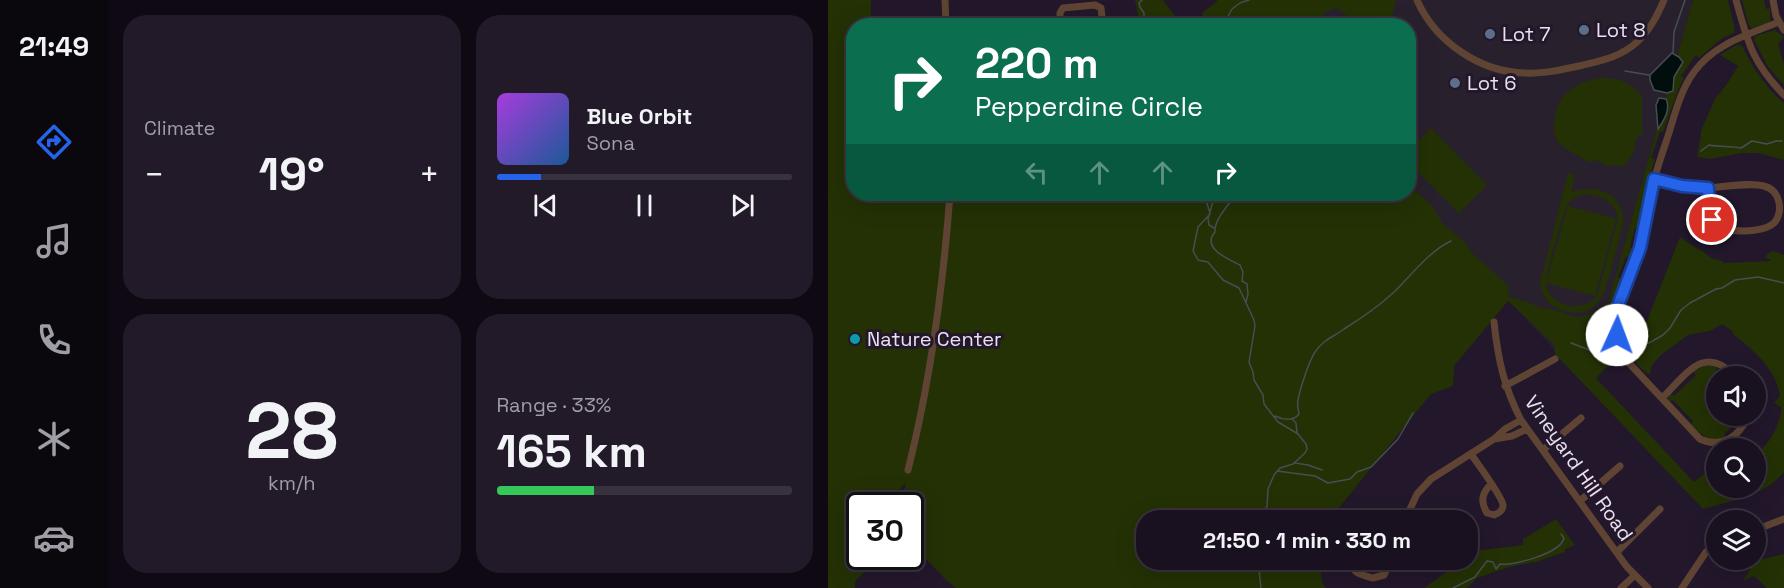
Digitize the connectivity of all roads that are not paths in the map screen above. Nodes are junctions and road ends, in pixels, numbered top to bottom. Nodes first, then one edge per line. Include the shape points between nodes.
1 (945, 0) edge
2 (1417, 0) edge
3 (1664, 0) edge
4 (1736, 0) edge
5 (1773, 0) edge
6 (946, 18) edge
7 (1060, 18) edge
8 (1102, 18) edge
9 (1779, 22) junction
10 (1784, 30) edge
11 (1745, 35) junction
12 (1784, 95) edge
13 (1654, 179) junction
14 (1708, 188) junction
15 (949, 201) edge
16 (1494, 322) dead end
17 (1556, 359) dead end
18 (1723, 366) edge
19 (1505, 386) junction
20 (1662, 398) junction
21 (1581, 418) dead end
22 (1521, 420) junction
23 (1743, 426) edge
24 (1527, 429) junction
25 (1494, 439) junction
26 (1543, 450) junction
27 (1471, 454) junction
28 (1620, 466) dead end
29 (908, 470) dead end
30 (1491, 484) dead end
31 (1580, 501) junction
32 (1660, 509) dead end
33 (1409, 510) edge
34 (1784, 519) edge
35 (1766, 526) edge
36 (1617, 552) junction
37 (1706, 552) edge
38 (1353, 570) edge
39 (1386, 570) edge
40 (1635, 575) junction
41 (1622, 588) edge
42 (1648, 588) edge
43 (1682, 588) edge

1 - 6 street
2 - 3 street via 1429,22 1457,50 1485,65 1523,74 1616,56 1646,34
4 - 11 street
5 - 9 street
7 - 8 street via 1063,8 1095,5 1101,8
9 - 10 street
9 - 11 street
11 - 12 street via 1761,69
11 - 13 street via 1715,51 1693,74 1682,94
13 - 14 street
13 - 20 street via 1640,248 1617,308 1616,326 1620,346 1629,362
14 - 14 street via 1710,215 1721,228 1758,230 1770,226 1778,217 1778,196 1768,187
15 - 29 street via 937,326
16 - 19 street, Vineyard Hill Road
17 - 19 street
18 - 20 street via 1703,362
19 - 22 street, Vineyard Hill Road
20 - 23 street via 1700,439 1713,444 1734,436
21 - 26 street
22 - 24 street, Vineyard Hill Road
22 - 25 street
24 - 25 street
24 - 26 street, Vineyard Hill Road
25 - 27 street
26 - 31 street, Vineyard Hill Road
27 - 30 street
27 - 33 street via 1423,487
28 - 31 street
31 - 36 street, Vineyard Hill Road
32 - 36 street
34 - 35 street
36 - 40 street, Vineyard Hill Road
37 - 43 street
38 - 39 street via 1373,578 1384,575
40 - 41 street
40 - 42 street, Vineyard Hill Road

